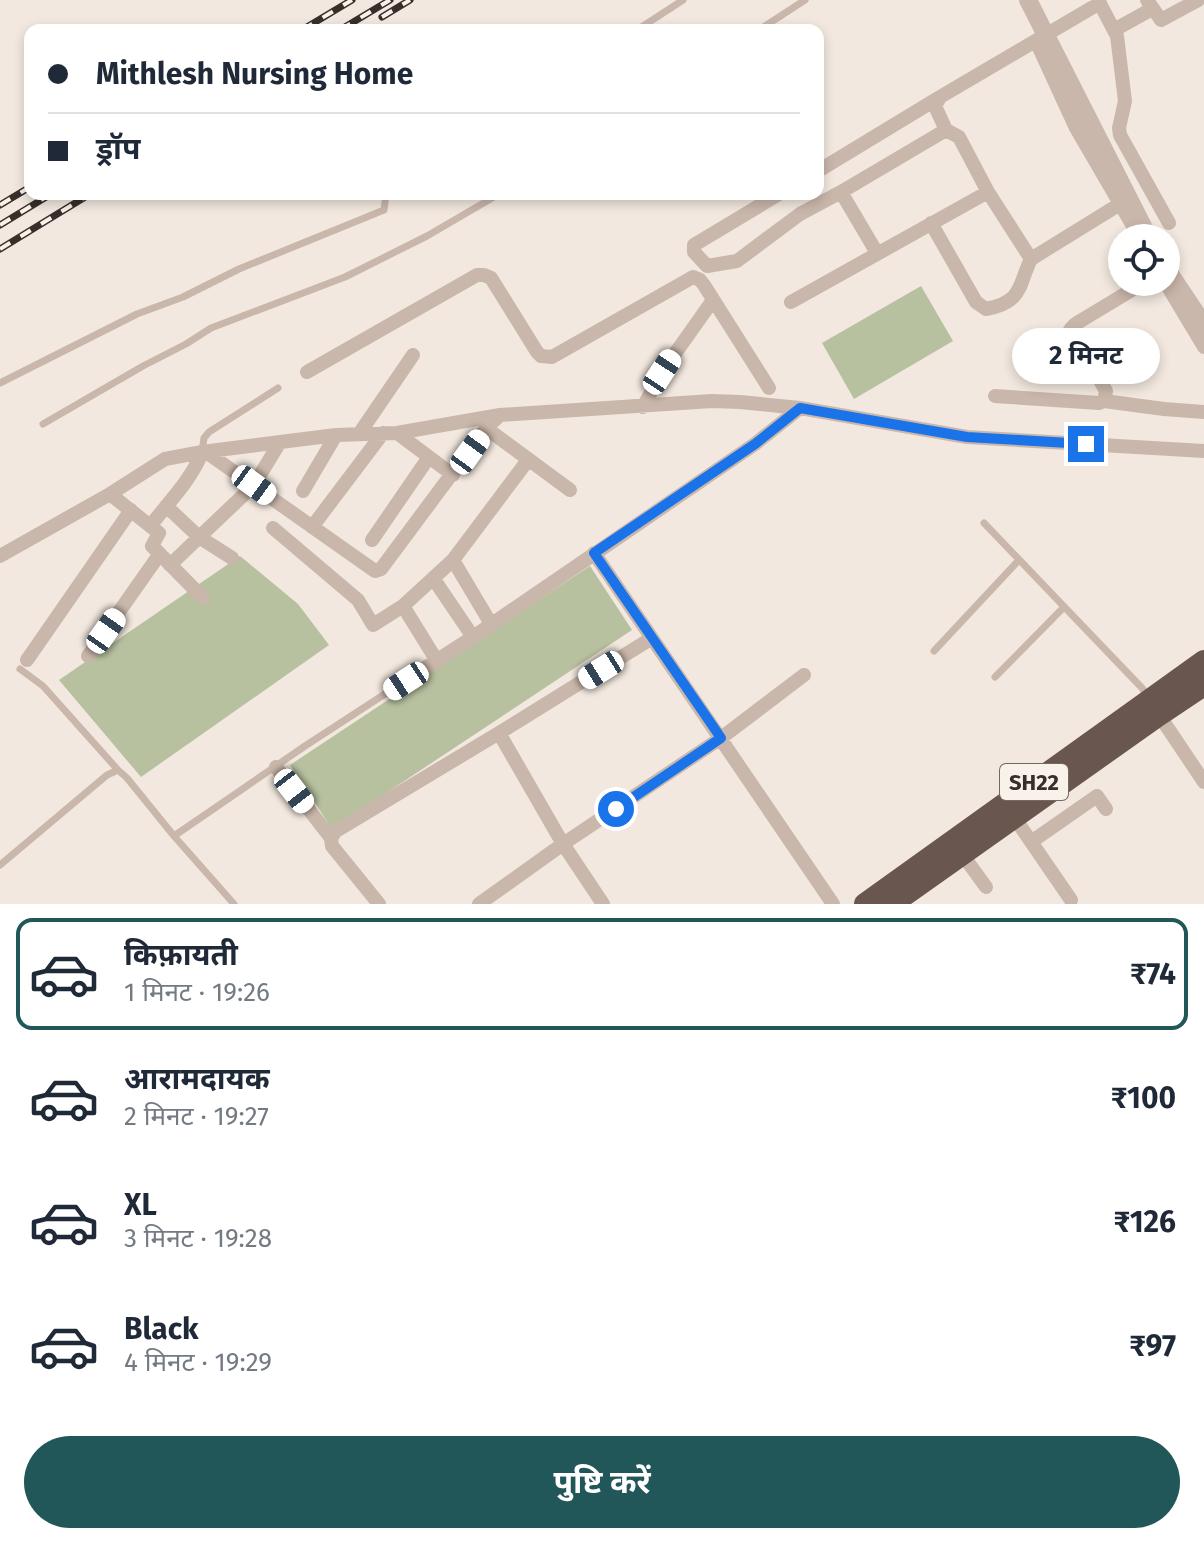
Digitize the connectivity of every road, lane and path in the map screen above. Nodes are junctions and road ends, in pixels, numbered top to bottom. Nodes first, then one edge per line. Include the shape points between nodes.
1 (683, 0) edge
2 (805, 0) edge
3 (1028, 0) edge
4 (1198, 0) edge
5 (1099, 2) edge
6 (1149, 5) edge
7 (646, 24) edge
8 (768, 24) edge
9 (1114, 30) junction
10 (1036, 41) junction
11 (940, 97) junction
12 (946, 130) junction
13 (824, 167) edge
14 (841, 192) junction
15 (988, 192) junction
16 (385, 200) edge
17 (489, 200) edge
18 (769, 200) edge
19 (1120, 204) junction
20 (931, 223) junction
21 (1169, 223) dead end
22 (1132, 224) edge
23 (1142, 224) edge
24 (877, 253) junction
25 (1031, 259) junction
26 (1180, 289) edge
27 (1122, 296) edge
28 (1173, 296) edge
29 (713, 300) junction
30 (791, 302) dead end
31 (1204, 325) edge
32 (1204, 347) edge
33 (413, 355) dead end
34 (307, 372) dead end
35 (0, 383) edge
36 (278, 388) dead end
37 (769, 388) dead end
38 (995, 396) dead end
39 (1104, 401) junction
40 (643, 407) junction
41 (800, 408) junction
42 (1204, 412) edge
43 (500, 415) junction
44 (43, 424) dead end
45 (486, 428) junction
46 (390, 433) junction
47 (359, 434) junction
48 (336, 435) junction
49 (280, 442) junction
50 (1204, 451) edge
51 (204, 452) junction
52 (429, 457) junction
53 (528, 460) junction
54 (453, 475) junction
55 (254, 485) junction
56 (570, 490) dead end
57 (303, 491) dead end
58 (110, 494) junction
59 (166, 506) junction
60 (131, 510) junction
61 (984, 523) dead end
62 (151, 525) junction
63 (312, 527) junction
64 (273, 528) dead end
65 (199, 537) junction
66 (372, 540) dead end
67 (594, 553) junction
68 (0, 556) edge
69 (232, 558) dead end
70 (165, 560) junction
71 (453, 560) junction
72 (1019, 560) junction
73 (433, 578) junction
74 (203, 598) dead end
75 (403, 606) junction
76 (1064, 607) junction
77 (491, 624) junction
78 (473, 637) junction
79 (652, 638) junction
80 (934, 651) dead end
81 (88, 656) dead end
82 (437, 661) junction
83 (1204, 661) edge
84 (24, 665) joint
85 (804, 675) dead end
86 (995, 677) dead end
87 (1204, 685) edge
88 (391, 690) joint
89 (1154, 707) junction
90 (499, 733) junction
91 (721, 738) junction
92 (276, 767) junction
93 (118, 770) junction
94 (1204, 782) edge
95 (1106, 809) dead end
96 (1014, 817) junction
97 (174, 836) junction
98 (331, 838) junction
99 (1031, 842) junction
100 (563, 844) junction
101 (962, 854) junction
102 (0, 865) edge
103 (986, 887) dead end
104 (1071, 900) dead end
105 (234, 904) edge
106 (379, 904) edge
107 (479, 904) edge
108 (603, 904) edge
109 (833, 904) edge
110 (865, 904) edge
111 (892, 904) edge

1 - 7 lane
2 - 8 lane
3 - 23 street
4 - 6 street via 1161,20
5 - 9 street
5 - 10 street
6 - 9 street
9 - 21 street via 1125,92 1120,135
10 - 11 street
10 - 19 street via 1076,128
11 - 12 street via 935,106
11 - 13 street
12 - 14 street
12 - 15 street via 959,137
14 - 18 street via 800,214 737,261 707,266 694,252 694,245
14 - 24 street
15 - 20 street
15 - 25 street
16 - 35 lane via 384,210 137,314
17 - 44 lane via 345,277 211,328
19 - 22 street
19 - 25 street
20 - 24 street
20 - 25 street via 976,302 986,309 1012,298
24 - 30 street
26 - 31 street
27 - 39 street via 1068,334 1067,340 1092,366 1106,391
28 - 32 street
29 - 34 street via 693,277 546,357 537,352 491,278 477,275
29 - 37 street
29 - 40 street
33 - 47 street
36 - 51 lane via 209,432
38 - 39 street
39 - 42 street
40 - 41 street via 712,401
40 - 43 street
41 - 50 street via 967,437
41 - 67 street
43 - 45 street
43 - 46 street
45 - 53 street
45 - 54 street
46 - 47 street
46 - 52 street
46 - 63 street
47 - 48 street
48 - 49 street
48 - 57 street
49 - 51 street
49 - 55 street
51 - 55 street
51 - 58 street via 165,459
51 - 59 street
52 - 54 street
52 - 66 street
53 - 56 street
53 - 71 street
54 - 63 street via 381,569 375,571
55 - 63 street
55 - 65 street
58 - 60 street
58 - 68 street
59 - 62 street
59 - 65 street
60 - 62 street
60 - 84 street
61 - 72 lane
62 - 70 street via 159,533 152,546
64 - 75 street via 358,600 373,625
65 - 69 street
65 - 70 street
67 - 77 street
67 - 79 street
70 - 74 street
70 - 81 street
71 - 73 street
71 - 77 street
72 - 76 lane
72 - 80 lane
73 - 75 street
73 - 78 street
75 - 82 street
76 - 86 lane
76 - 89 lane
77 - 78 street
78 - 82 street
79 - 90 street
79 - 91 street
82 - 88 street
83 - 89 highway, SH22
84 - 93 lane
85 - 91 street
87 - 89 highway, SH22
88 - 92 lane
89 - 94 street
89 - 96 highway, SH22
89 - 110 highway, SH22
90 - 98 street
90 - 100 street
91 - 100 street
91 - 109 street
92 - 97 lane
92 - 98 street
93 - 97 lane
93 - 102 lane
95 - 99 street via 1097,796
96 - 99 street
96 - 101 highway, SH22
97 - 105 lane
98 - 106 street
99 - 104 street
100 - 107 street
100 - 108 street
101 - 103 street
101 - 111 highway, SH22

